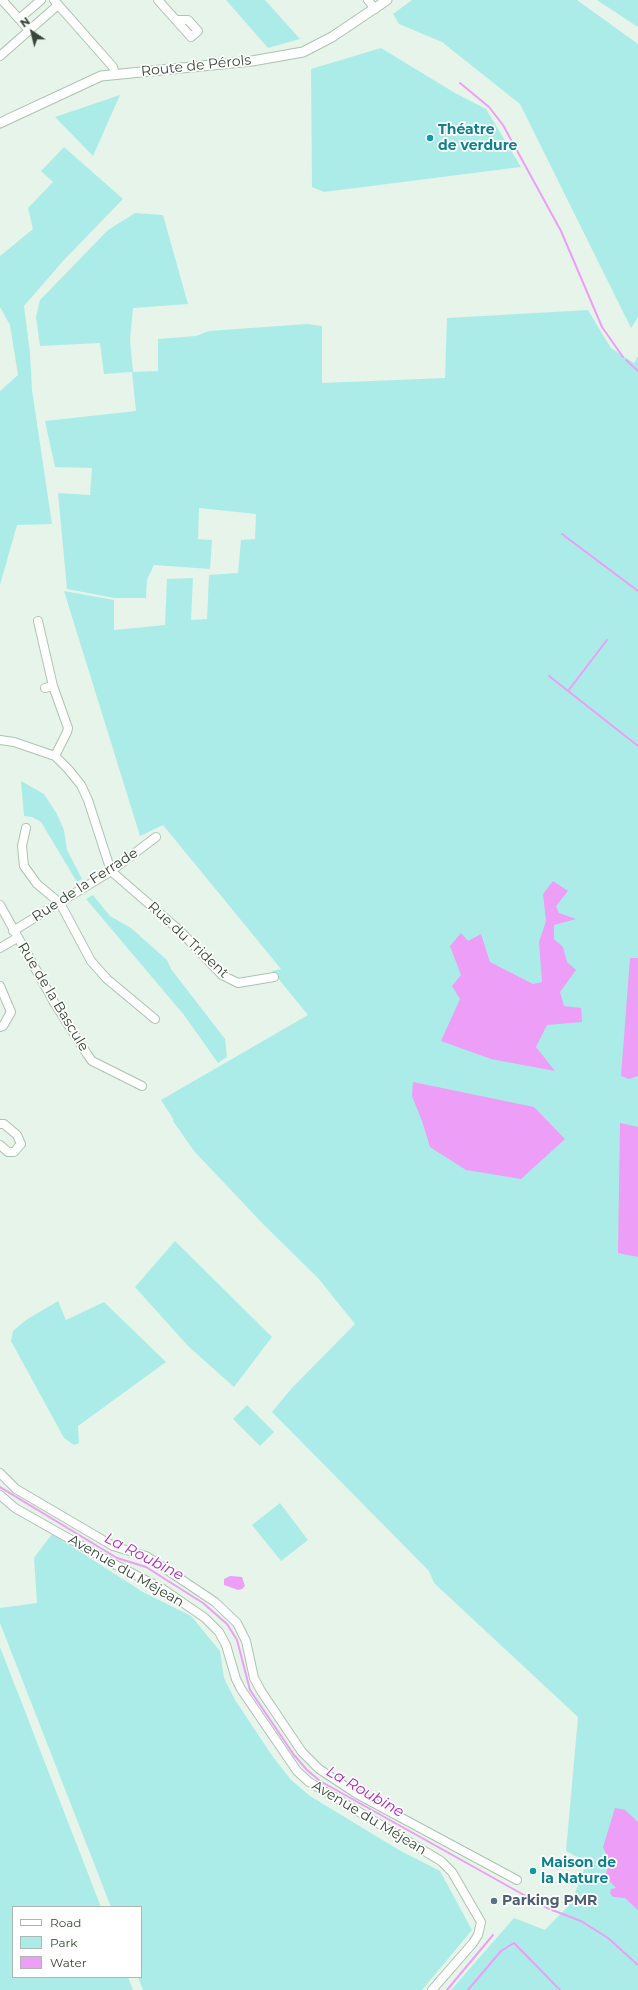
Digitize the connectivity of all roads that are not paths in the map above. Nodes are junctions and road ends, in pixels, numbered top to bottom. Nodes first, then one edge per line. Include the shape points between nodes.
1 (2, 0) edge
2 (41, 0) edge
3 (158, 0) edge
4 (368, 0) edge
5 (387, 0) edge
6 (56, 2) edge
7 (375, 9) junction
8 (19, 19) junction
9 (176, 20) dead end
10 (29, 30) junction
11 (0, 56) edge
12 (115, 74) junction
13 (0, 123) edge
14 (38, 621) dead end
15 (0, 740) edge
16 (55, 756) junction
17 (26, 828) dead end
18 (156, 837) dead end
19 (111, 871) junction
20 (60, 903) junction
21 (0, 905) edge
22 (15, 934) junction
23 (0, 948) edge
24 (274, 977) dead end
25 (0, 986) edge
26 (155, 1019) dead end
27 (0, 1027) edge
28 (142, 1086) dead end
29 (0, 1124) edge
30 (0, 1145) edge
31 (0, 1473) edge
32 (0, 1495) edge
33 (517, 1880) dead end
34 (432, 1990) edge

1 - 8 street
2 - 8 street
3 - 9 street
4 - 7 street
5 - 7 street, Route de Pérols
6 - 10 street
6 - 12 street via 113,67
7 - 12 street, Route de Pérols via 303,52 252,61
8 - 10 street
10 - 11 street
12 - 13 street, Route de Pérols via 101,76
14 - 16 street via 49,687 68,728
15 - 16 street
16 - 19 street via 72,774 88,800
17 - 20 street via 22,846 24,866 37,884
18 - 19 street, Rue de la Ferrade
19 - 20 street, Rue de la Ferrade
19 - 24 street, Rue du Trident via 179,930 222,975 238,983
20 - 22 street, Rue de la Ferrade
20 - 26 street via 91,961 107,979
21 - 22 street, Rue de la Bascule
22 - 23 street, Rue de la Ferrade
22 - 28 street, Rue de la Bascule via 92,1061
25 - 27 street via 11,1012
29 - 30 street via 4,1124 17,1136 21,1144 14,1152 8,1152
31 - 33 street via 16,1489 113,1546 146,1556 215,1602 237,1623 246,1641 254,1678 302,1752 319,1769 364,1798
32 - 34 street, Avenue du Méjean via 15,1508 163,1589 205,1618 219,1632 226,1645 241,1689 297,1771 309,1782 441,1861 452,1872 481,1922 473,1943

